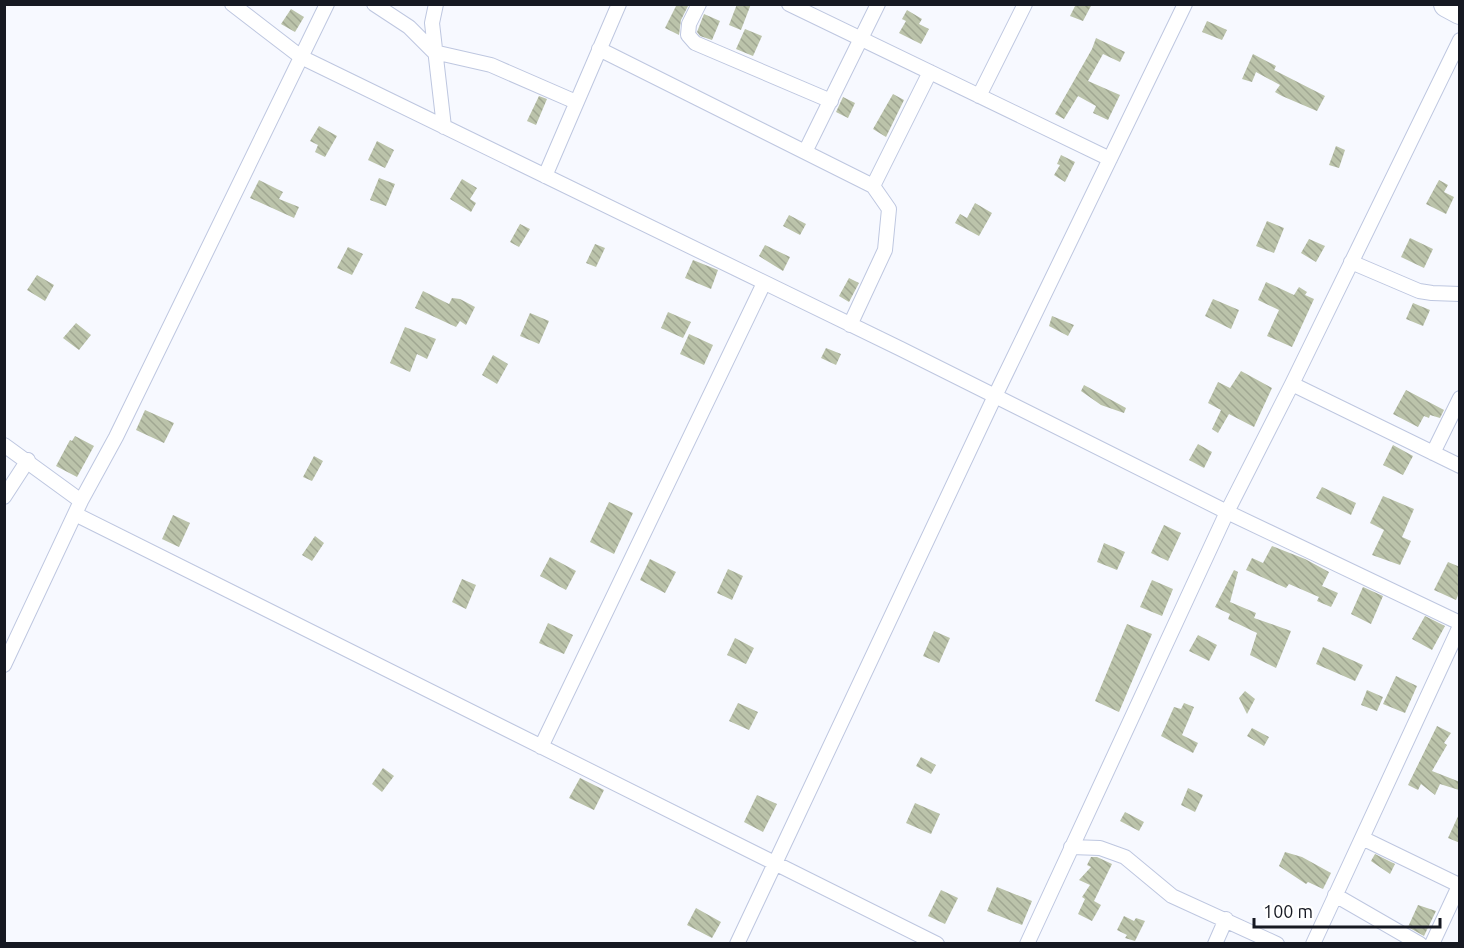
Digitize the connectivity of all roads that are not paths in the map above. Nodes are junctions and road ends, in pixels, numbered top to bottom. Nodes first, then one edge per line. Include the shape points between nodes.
1 (327, 4) edge
2 (374, 4) edge
3 (436, 4) edge
4 (619, 4) edge
5 (699, 4) edge
6 (789, 4) edge
7 (878, 4) edge
8 (1025, 4) edge
9 (1185, 4) edge
10 (1447, 4) edge
11 (237, 6) edge
12 (1460, 11) edge
13 (862, 39) junction
14 (1460, 40) edge
15 (599, 49) junction
16 (434, 52) junction
17 (301, 57) junction
18 (930, 72) junction
19 (979, 96) junction
20 (831, 101) junction
21 (576, 102) junction
22 (444, 127) junction
23 (805, 152) junction
24 (1110, 159) junction
25 (545, 176) junction
26 (873, 186) junction
27 (1351, 262) junction
28 (764, 282) junction
29 (1460, 294) edge
30 (850, 325) junction
31 (1292, 384) junction
32 (995, 396) junction
33 (1460, 398) edge
34 (4, 445) edge
35 (1433, 453) junction
36 (28, 460) junction
37 (1460, 466) edge
38 (4, 497) edge
39 (81, 501) junction
40 (1227, 512) junction
41 (75, 514) junction
42 (1460, 625) edge
43 (4, 665) edge
44 (540, 747) junction
45 (1362, 838) junction
46 (1071, 847) junction
47 (775, 864) junction
48 (1459, 885) edge
49 (1335, 895) junction
50 (1226, 919) junction
51 (1396, 930) junction
52 (737, 944) edge
53 (937, 944) edge
54 (1026, 944) edge
55 (1215, 944) edge
56 (1277, 944) edge
57 (1313, 944) edge
58 (1390, 944) edge
59 (1420, 944) edge
60 (1432, 944) edge

1 - 17 street
2 - 16 street via 409,27
3 - 16 street via 432,23
4 - 15 street
5 - 20 street via 689,24 688,35 695,43
6 - 13 street
7 - 13 street
8 - 19 street
9 - 24 street
10 - 12 highway
11 - 17 street
13 - 18 street
13 - 20 street
14 - 27 street
15 - 21 street
15 - 23 street
16 - 21 street via 491,65
16 - 22 street
17 - 22 street
17 - 39 street
18 - 19 street
18 - 26 street
19 - 24 street
20 - 23 street
21 - 25 street
22 - 25 street
23 - 26 street
24 - 32 street
25 - 28 street
26 - 30 street via 889,209 885,250
27 - 29 street via 1419,291
27 - 31 street
28 - 30 street
28 - 44 street
30 - 32 street
31 - 35 street
31 - 40 street
32 - 40 street
32 - 47 street
33 - 35 street
34 - 36 street
35 - 37 street
36 - 38 street
36 - 39 street
39 - 41 street
40 - 42 street
40 - 46 street
41 - 43 street
41 - 44 street
42 - 45 street
44 - 47 street
45 - 48 street
45 - 49 street
46 - 50 street via 1101,848 1125,857 1172,896
46 - 54 street
47 - 52 street
47 - 53 street
48 - 60 street
49 - 51 street
49 - 57 street
50 - 55 street
50 - 56 street
51 - 58 street
51 - 59 street

